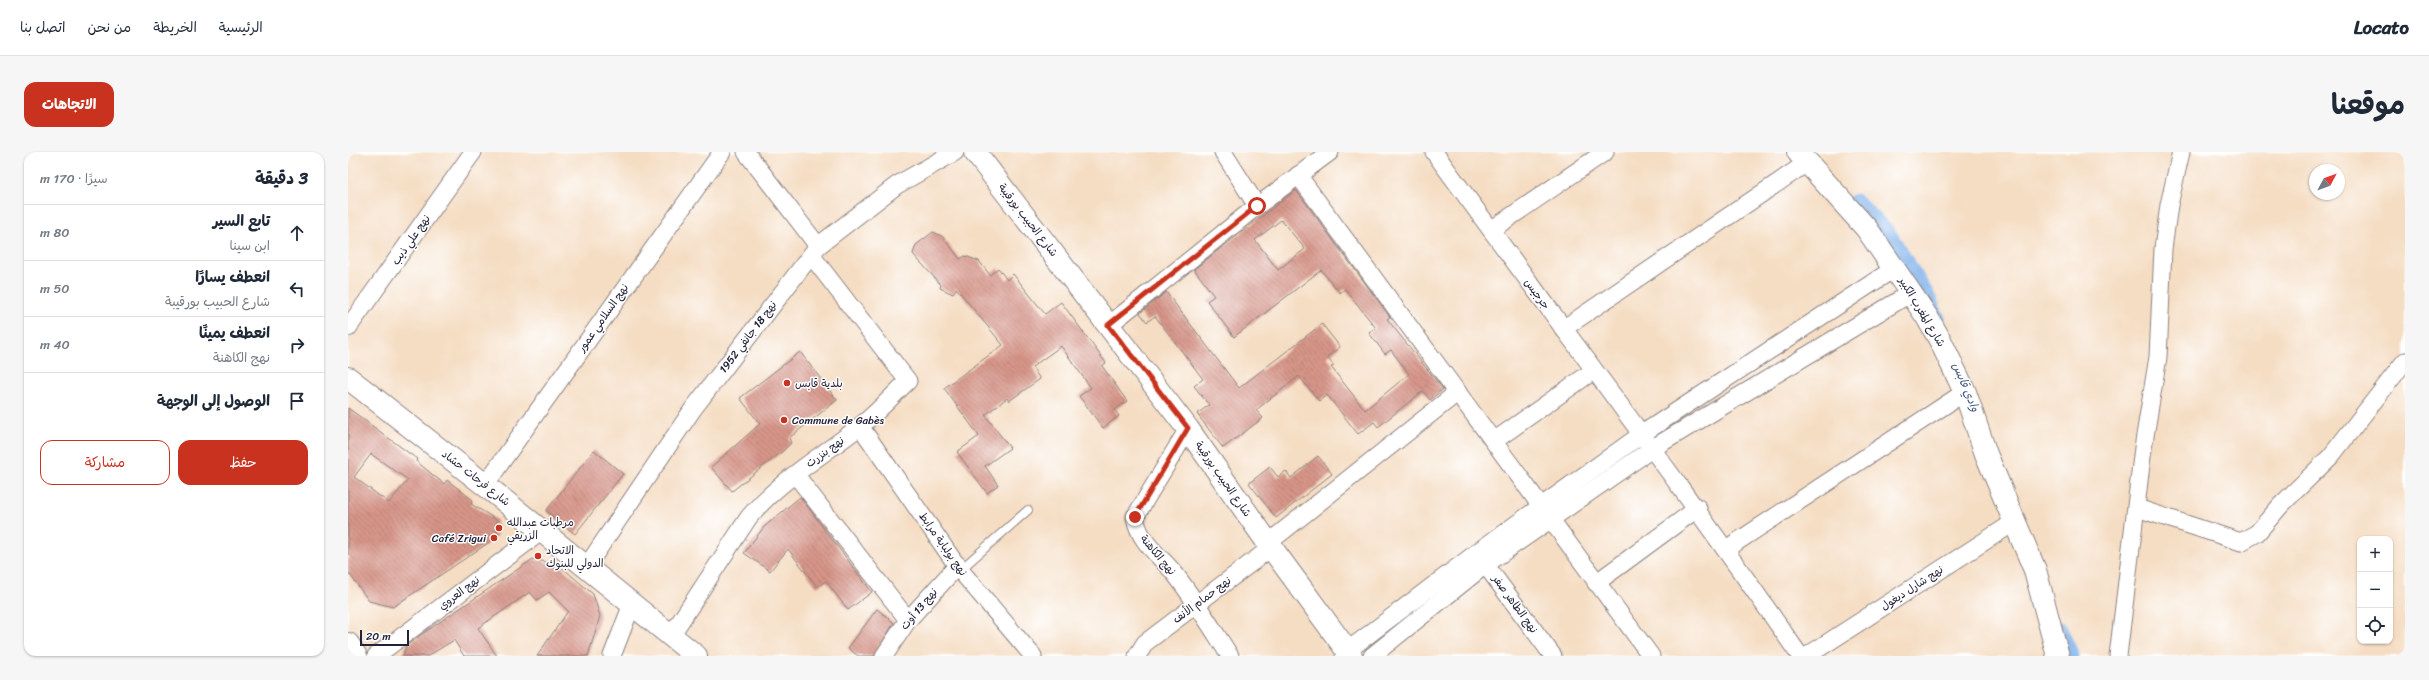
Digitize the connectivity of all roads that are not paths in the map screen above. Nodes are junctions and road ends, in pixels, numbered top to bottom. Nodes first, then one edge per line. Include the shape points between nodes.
1 (473, 152) edge
2 (722, 152) edge
3 (746, 152) edge
4 (955, 152) edge
5 (975, 152) edge
6 (1223, 152) edge
7 (1330, 152) edge
8 (1434, 152) edge
9 (1605, 152) edge
10 (2181, 152) edge
11 (1803, 157) edge
12 (1298, 176) junction
13 (1257, 206) junction
14 (1491, 230) junction
15 (815, 251) junction
16 (1895, 268) junction
17 (1911, 293) junction
18 (1108, 325) junction
19 (348, 328) edge
20 (1563, 329) junction
21 (2405, 361) edge
22 (1594, 371) junction
23 (348, 378) edge
24 (1458, 392) junction
25 (1965, 392) junction
26 (860, 426) junction
27 (1188, 428) junction
28 (1642, 434) junction
29 (1494, 441) junction
30 (1653, 448) junction
31 (795, 474) junction
32 (485, 484) junction
33 (1698, 508) junction
34 (2137, 508) junction
35 (1028, 510) dead end
36 (1546, 512) junction
37 (2016, 521) junction
38 (542, 531) junction
39 (1270, 545) junction
40 (1726, 548) junction
41 (1481, 559) junction
42 (587, 566) junction
43 (959, 567) junction
44 (1596, 583) junction
45 (632, 604) junction
46 (1196, 604) junction
47 (908, 620) junction
48 (670, 637) junction
49 (348, 644) edge
50 (1029, 654) edge
51 (1347, 654) edge
52 (356, 656) edge
53 (376, 656) edge
54 (612, 656) edge
55 (696, 656) edge
56 (884, 656) edge
57 (1137, 656) edge
58 (1230, 656) edge
59 (1372, 656) edge
60 (1553, 656) edge
61 (1651, 656) edge
62 (1800, 656) edge
63 (1807, 656) edge
64 (2058, 656) edge
65 (2118, 656) edge

1 - 19 street, نهج علي ذيب
2 - 32 street, نهج السلامي عمور
3 - 15 street, نهج بنزرت
4 - 15 street, نهج 18 جانفي 1952 via 898,185
5 - 18 street, شارع الحبيب بورقيبة
6 - 13 street
7 - 12 street
8 - 14 street, جرجيس
9 - 14 street
10 - 34 street via 2169,205 2163,249 2158,356 2143,448
11 - 16 street, شارع المغرب الكبير via 1867,229
11 - 20 street
12 - 13 street
12 - 24 street
13 - 18 street
14 - 20 street, جرجيس
15 - 26 street, نهج بنزرت via 908,381
15 - 42 street, نهج 18 جانفي 1952 via 693,410
16 - 17 street, شارع المغرب الكبير
16 - 28 street
17 - 25 street, شارع المغرب الكبير via 1936,334
17 - 30 street
18 - 27 street, شارع الحبيب بورقيبة
20 - 22 street, جرجيس
21 - 34 street via 2332,456 2250,539 2241,542
22 - 28 street, جرجيس
22 - 29 street
23 - 32 street, شارع فرحات حشاد
24 - 29 street
24 - 39 street, نهج حمام الأنف
25 - 37 street, شارع المغرب الكبير via 1986,454
25 - 40 street
26 - 31 street, نهج بنزرت
26 - 43 street, نهج بولبابة مرابط
27 - 39 street, شارع الحبيب بورقيبة
27 - 46 street, نهج الكاهنة via 1135,517 1140,536 1174,573
28 - 30 street, جرجيس
28 - 36 street
29 - 36 street
30 - 33 street, جرجيس
30 - 36 street
31 - 47 street
31 - 48 street, نهج بنزرت via 762,501 749,517
32 - 38 street, شارع فرحات حشاد
33 - 40 street, جرجيس
33 - 44 street
34 - 65 street
35 - 43 lane
36 - 41 street
36 - 44 street
37 - 63 street, نهج شارل ديغول
37 - 64 street, شارع المغرب الكبير via 2035,570
38 - 42 street, شارع فرحات حشاد
38 - 53 street, نهج العروي
39 - 46 street, نهج حمام الأنف
39 - 51 street, شارع الحبيب بورقيبة
40 - 62 street, جرجيس
41 - 51 street
41 - 59 street
41 - 60 street, نهج الطاهر صفر
42 - 45 street, شارع فرحات حشاد
43 - 47 street, نهج 13 أوت
43 - 50 street, نهج بولبابة مرابط
44 - 61 street
45 - 48 street, شارع فرحات حشاد
45 - 54 street
46 - 57 street, نهج حمام الأنف via 1145,643
46 - 58 street, نهج الكاهنة
47 - 56 street, نهج 13 أوت
48 - 55 street, شارع فرحات حشاد
49 - 52 street

